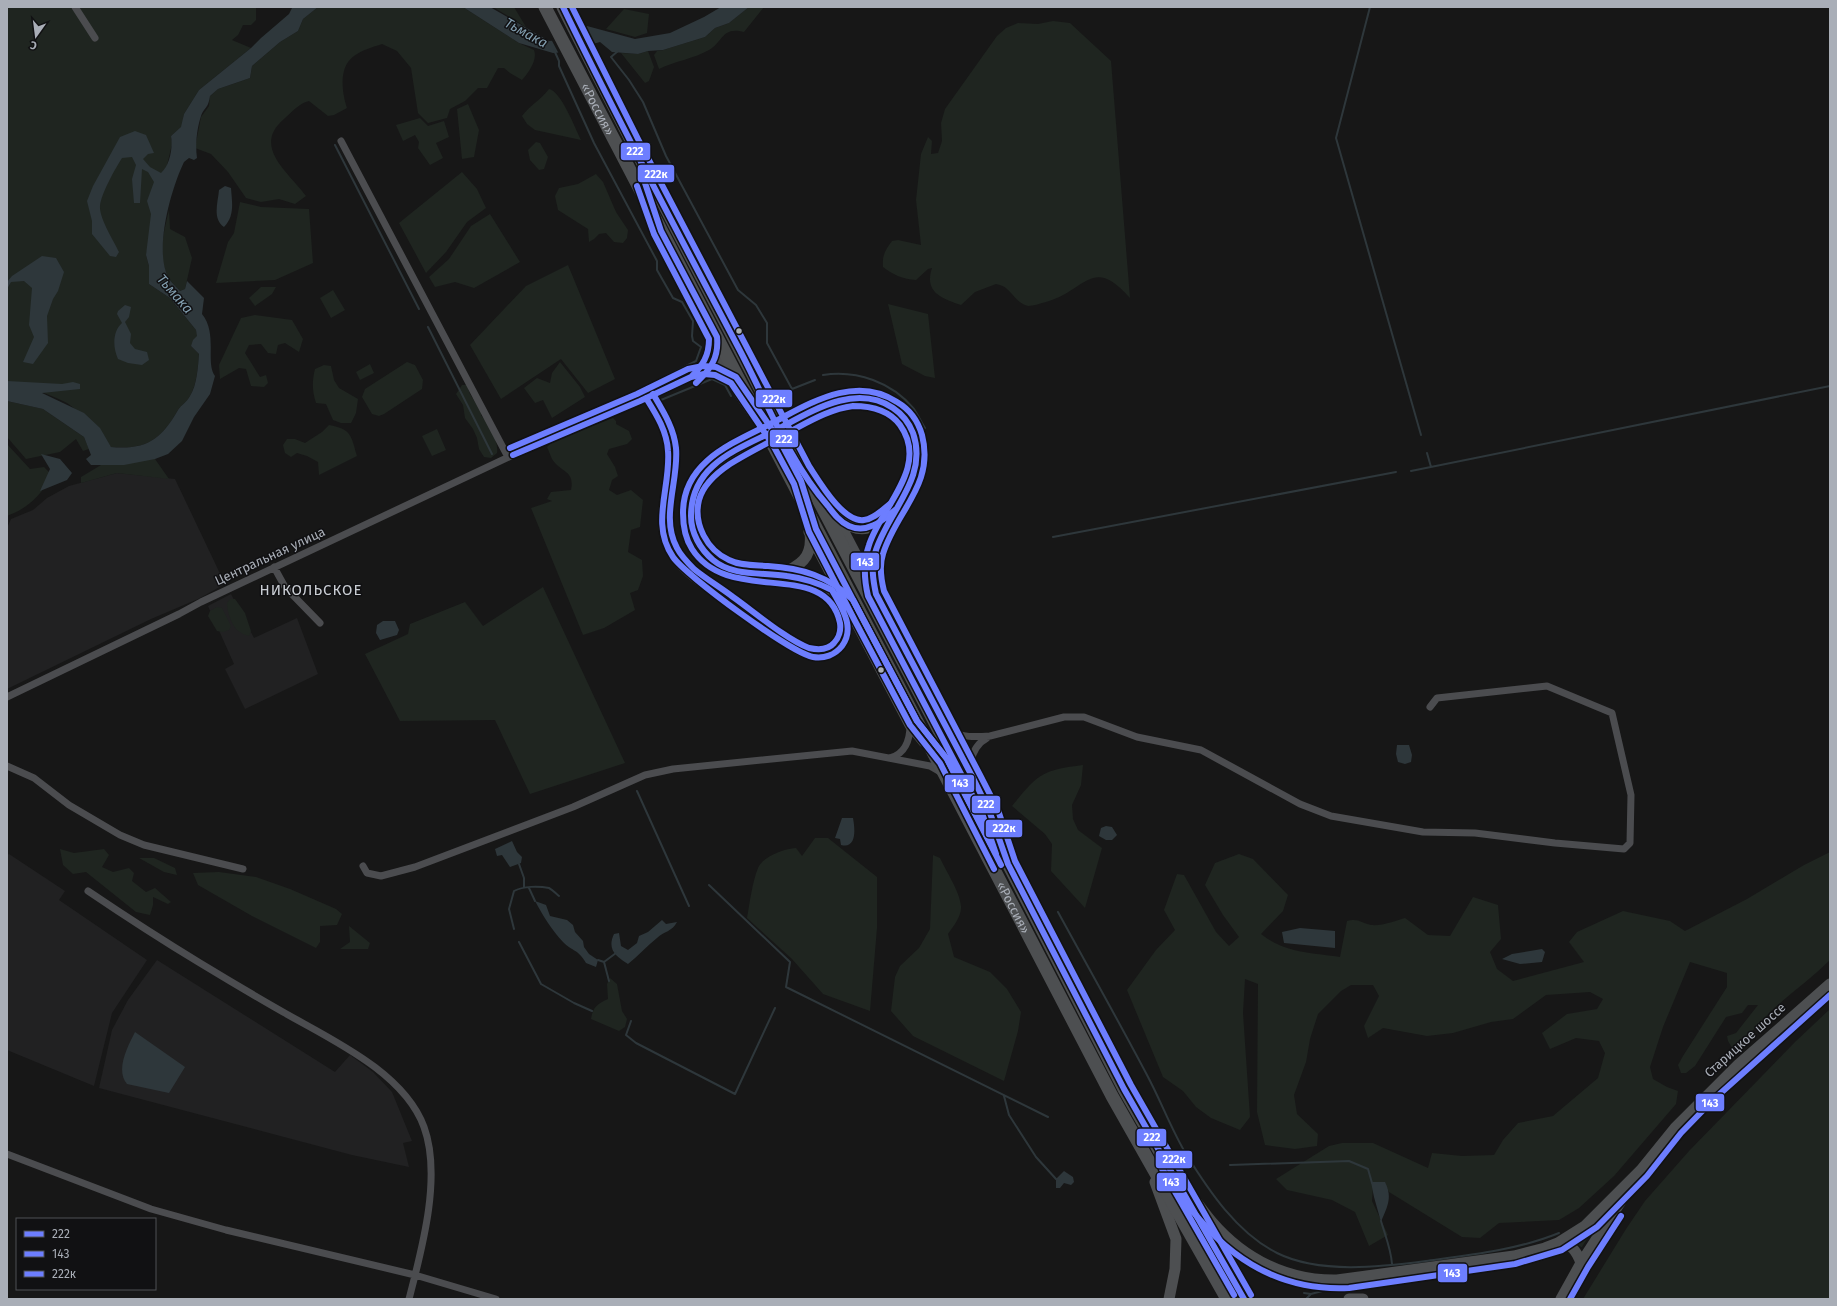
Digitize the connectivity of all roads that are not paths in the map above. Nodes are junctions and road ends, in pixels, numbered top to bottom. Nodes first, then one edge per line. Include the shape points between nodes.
1 (75, 7) edge
2 (564, 8) edge
3 (548, 12) edge
4 (95, 38) dead end
5 (341, 141) dead end
6 (634, 178) junction
7 (709, 339) junction
8 (691, 376) junction
9 (731, 383) junction
10 (646, 398) junction
11 (773, 445) junction
12 (508, 457) junction
13 (805, 475) junction
14 (794, 484) junction
15 (896, 510) junction
16 (836, 515) junction
17 (809, 532) junction
18 (274, 567) junction
19 (780, 575) junction
20 (832, 590) junction
21 (876, 594) junction
22 (847, 605) junction
23 (320, 624) dead end
24 (892, 625) junction
25 (910, 677) junction
26 (7, 697) edge
27 (1430, 707) dead end
28 (910, 725) junction
29 (947, 728) junction
30 (990, 736) junction
31 (888, 759) junction
32 (940, 763) junction
33 (7, 766) edge
34 (969, 770) junction
35 (947, 778) junction
36 (1008, 864) junction
37 (363, 866) dead end
38 (243, 869) dead end
39 (88, 891) dead end
40 (1830, 984) edge
41 (1155, 1145) junction
42 (1143, 1151) junction
43 (7, 1154) edge
44 (1641, 1170) junction
45 (1558, 1242) junction
46 (1581, 1263) junction
47 (415, 1275) junction
48 (409, 1299) edge
49 (496, 1299) edge
50 (1169, 1299) edge
51 (1227, 1299) edge
52 (1244, 1299) edge
53 (1349, 1299) edge
54 (1363, 1299) edge
55 (1561, 1299) edge

1 - 4 street
2 - 13 highway, «Россия»
3 - 6 highway, «Россия»
5 - 12 street
6 - 7 street via 654,234
6 - 11 highway, «Россия»
7 - 8 street via 704,364
7 - 9 street
8 - 9 street via 715,375
8 - 10 street, Центральная улица
9 - 11 street
10 - 12 street, Центральная улица
10 - 20 street via 656,415 668,449 668,474 661,510 662,531 669,550 680,566 786,644 813,657 838,651 847,635 848,622
11 - 14 highway, «Россия»
12 - 18 street, Центральная улица
13 - 16 main road
13 - 25 highway, «Россия»
14 - 17 main road
14 - 32 highway, «Россия»
15 - 16 main road via 877,525 862,530 847,525
15 - 19 main road, bridge via 910,486 917,462 915,437 902,416 880,402 859,398 839,400 741,448 715,464 701,480 691,506 693,530 698,543 707,554 724,566 744,573
15 - 21 main road via 874,554 872,576
16 - 21 main road
17 - 19 main road via 809,547 804,561
17 - 22 main road
18 - 23 street via 285,588
18 - 26 street, Центральная улица
19 - 20 main road via 811,581
20 - 22 main road
21 - 24 main road
22 - 28 main road
24 - 25 main road
24 - 29 main road
25 - 36 highway, «Россия»
27 - 30 street via 1437,698 1547,686 1612,713 1631,795 1628,847 1624,849 1555,843 1475,833 1423,832 1331,816 1300,804 1201,750 1137,737 1084,717 1064,717
28 - 31 street via 906,746 899,754
28 - 32 main road
29 - 30 street via 967,736
29 - 34 main road
30 - 34 street via 980,741 971,758
31 - 35 street via 930,766 938,769
31 - 37 street via 852,751 673,769 645,775 573,807 414,866 381,876 367,873
32 - 35 highway, «Россия»
33 - 38 street via 34,778 69,805 144,845
34 - 36 main road via 990,813
35 - 42 highway, «Россия» via 1071,1020
36 - 41 highway, «Россия»
39 - 47 street via 161,939 342,1046 397,1086 419,1116 426,1133 431,1171 427,1218
40 - 44 main road, Старицкое шоссе via 1707,1094
41 - 45 main road via 1206,1215 1226,1237 1256,1260 1295,1276 1316,1280 1348,1280 1514,1256
41 - 52 highway, «Россия»
42 - 50 main road via 1176,1239 1176,1263
42 - 51 highway, «Россия»
43 - 47 street via 152,1209 226,1230
44 - 45 main road via 1591,1220
44 - 46 main road, Старицкое шоссе
45 - 46 main road via 1572,1247
46 - 55 main road, Старицкое шоссе
47 - 48 street
47 - 49 street
53 - 54 main road

